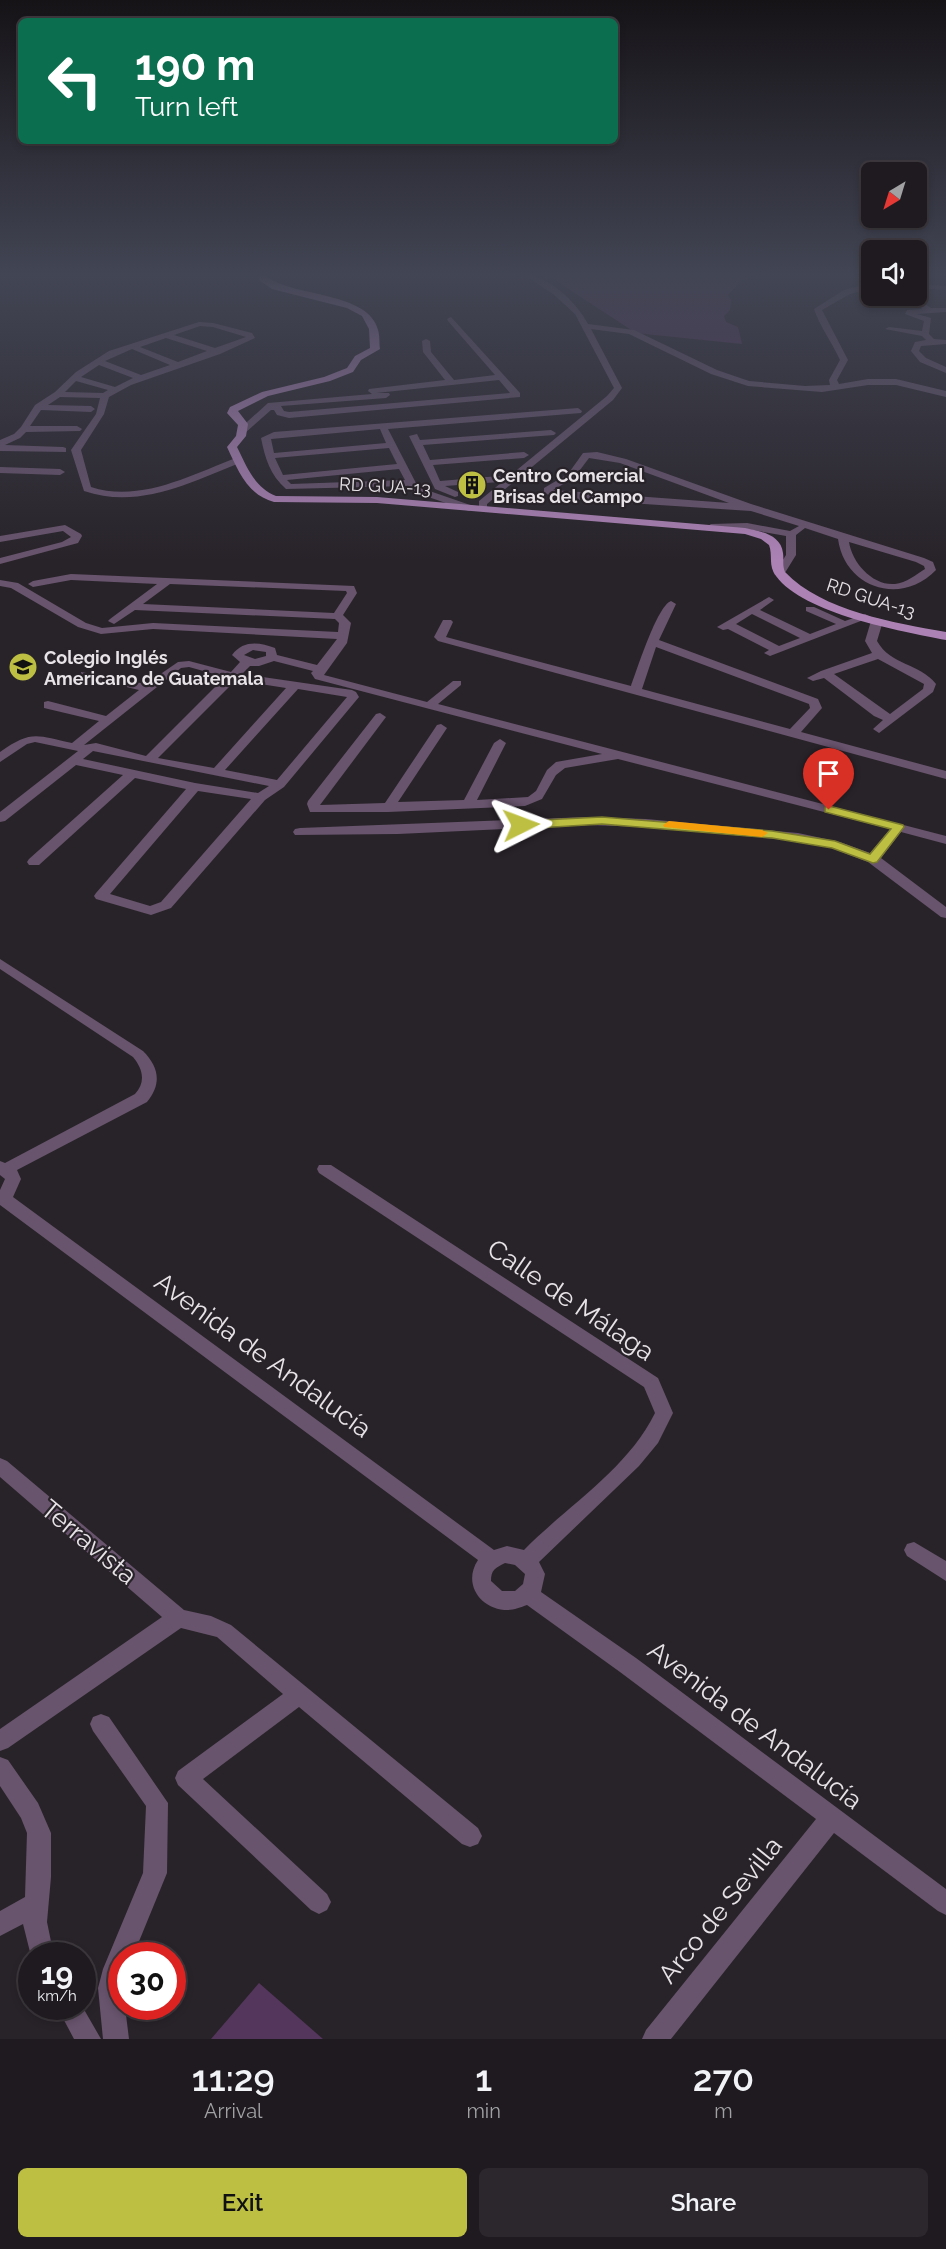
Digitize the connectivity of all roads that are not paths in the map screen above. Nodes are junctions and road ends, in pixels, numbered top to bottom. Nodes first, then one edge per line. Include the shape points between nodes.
1 (87, 370) edge
2 (120, 370) edge
3 (164, 370) edge
4 (350, 370) edge
5 (442, 370) edge
6 (495, 370) edge
7 (610, 370) edge
8 (710, 370) edge
9 (838, 370) edge
10 (501, 377) junction
11 (75, 378) junction
12 (141, 378) junction
13 (451, 382) junction
14 (834, 386) junction
15 (113, 389) junction
16 (384, 391) junction
17 (58, 394) junction
18 (946, 394) edge
19 (105, 396) junction
20 (38, 407) junction
21 (269, 407) junction
22 (388, 407) junction
23 (91, 409) dead end
24 (578, 411) dead end
25 (409, 425) junction
26 (383, 427) junction
27 (24, 429) junction
28 (76, 429) dead end
29 (242, 431) junction
30 (551, 433) dead end
31 (417, 443) junction
32 (391, 445) junction
33 (0, 446) edge
34 (63, 450) dead end
35 (524, 455) dead end
36 (268, 456) junction
37 (239, 460) junction
38 (427, 464) junction
39 (402, 466) junction
40 (0, 470) edge
41 (60, 472) dead end
42 (280, 478) junction
43 (499, 479) dead end
44 (411, 485) junction
45 (437, 486) junction
46 (423, 492) junction
47 (483, 506) junction
48 (469, 508) junction
49 (755, 508) junction
50 (804, 523) junction
51 (711, 527) junction
52 (787, 532) junction
53 (843, 537) junction
54 (0, 539) edge
55 (2, 559) edge
56 (779, 574) junction
57 (166, 582) junction
58 (0, 583) edge
59 (33, 584) dead end
60 (770, 600) dead end
61 (671, 604) dead end
62 (133, 607) junction
63 (810, 609) dead end
64 (752, 610) junction
65 (337, 616) junction
66 (871, 619) junction
67 (114, 621) dead end
68 (447, 622) dead end
69 (844, 624) junction
70 (343, 636) junction
71 (946, 636) edge
72 (808, 638) junction
73 (653, 642) junction
74 (879, 655) junction
75 (319, 673) junction
76 (85, 674) dead end
77 (234, 676) junction
78 (457, 683) dead end
79 (296, 684) junction
80 (148, 688) junction
81 (634, 691) junction
82 (48, 705) dead end
83 (429, 706) junction
84 (380, 717) dead end
85 (891, 719) junction
86 (109, 720) junction
87 (441, 728) dead end
88 (879, 729) dead end
89 (792, 734) junction
90 (500, 743) dead end
91 (81, 748) junction
92 (622, 756) junction
93 (0, 758) edge
94 (149, 760) junction
95 (74, 761) junction
96 (132, 774) junction
97 (216, 774) junction
98 (946, 775) edge
99 (280, 784) junction
100 (195, 787) junction
101 (260, 797) junction
102 (469, 803) junction
103 (393, 808) junction
104 (0, 818) edge
105 (898, 827) junction
106 (398, 830) junction
107 (300, 832) dead end
108 (946, 840) edge
109 (873, 859) junction
110 (34, 862) dead end
111 (946, 914) edge
112 (0, 963) edge
113 (3, 1168) edge
114 (325, 1169) dead end
115 (0, 1198) edge
116 (0, 1466) edge
117 (914, 1550) dead end
118 (491, 1559) junction
119 (527, 1561) junction
120 (941, 1569) edge
121 (528, 1594) junction
122 (178, 1618) junction
123 (300, 1694) junction
124 (101, 1724) dead end
125 (0, 1741) edge
126 (0, 1767) edge
127 (831, 1818) junction
128 (470, 1836) dead end
129 (319, 1902) dead end
130 (946, 1903) edge
131 (35, 1905) junction
132 (0, 1924) edge
133 (39, 1942) edge
134 (77, 2020) edge
135 (88, 2039) edge
136 (116, 2039) edge
137 (655, 2039) edge

1 - 11 street
2 - 12 street
3 - 12 street
4 - 29 main road via 265,394 233,409 232,414 243,424
5 - 13 street
6 - 10 street
7 - 47 street via 617,383 616,393
8 - 14 street via 726,377 784,387
9 - 14 street
10 - 13 street
10 - 22 street via 517,395
11 - 15 street
11 - 17 street
12 - 15 street
13 - 16 street
14 - 18 street via 896,382
15 - 19 street
16 - 21 street
16 - 22 street
17 - 19 street
17 - 20 street
19 - 37 street via 100,414 75,453 90,492 156,492
20 - 23 street
20 - 27 street
21 - 22 street via 289,415
21 - 29 street
24 - 25 street
25 - 26 street
25 - 31 street
26 - 32 street
26 - 36 street via 272,435 267,438
27 - 28 street
27 - 33 street
29 - 37 main road via 232,447
30 - 31 street
31 - 38 street
32 - 36 street
32 - 39 street
33 - 34 street
35 - 38 street
36 - 42 street
37 - 48 main road, RD GUA-13 via 256,489 274,499 377,500
38 - 45 street
39 - 42 street
39 - 44 street
40 - 41 street
42 - 44 street via 287,487 297,489
43 - 45 street
44 - 45 street
44 - 46 street
45 - 46 street
45 - 47 street
46 - 48 street
47 - 48 main road, RD GUA-13
47 - 51 main road, RD GUA-13
49 - 49 street via 553,495 547,490 571,476 586,455 599,454
49 - 50 street
50 - 52 street
50 - 53 street
51 - 52 street via 747,526
51 - 56 main road, RD GUA-13 via 745,531 774,543
52 - 56 street via 791,555
53 - 53 street via 854,567 878,584 898,587 931,570 929,564 920,560
54 - 55 street via 65,528 77,536 66,544
56 - 66 main road, RD GUA-13 via 820,600
57 - 59 street via 70,577
57 - 62 street
57 - 65 street via 350,588 352,593
58 - 70 street via 14,585 82,625 101,631 153,626
60 - 64 street
61 - 73 street
62 - 65 street
62 - 67 street
63 - 69 street
64 - 72 street
64 - 72 street via 725,625 774,651
65 - 70 street via 345,623
66 - 69 street
66 - 71 main road, RD GUA-13
66 - 74 street via 871,641
68 - 81 street via 442,639
69 - 72 street
70 - 75 street
73 - 81 street
73 - 89 street via 814,702 816,708
74 - 85 street via 930,684 928,690
74 - 85 street via 819,676
75 - 77 street via 268,659 271,650 251,647 238,655 247,662
75 - 83 street
76 - 80 street
77 - 79 street
77 - 80 street via 183,664
77 - 94 street
78 - 83 street
79 - 97 street
79 - 99 street via 353,697
80 - 86 street
81 - 89 street
82 - 86 street
83 - 92 street
84 - 103 street via 312,807
85 - 88 street
86 - 91 street
87 - 103 street
89 - 98 street
90 - 102 street
91 - 93 street via 28,739
91 - 94 street via 96,747
91 - 95 street
92 - 102 street via 556,768 540,796 531,801
92 - 105 street
94 - 97 street
95 - 96 street
95 - 104 street
96 - 100 street
96 - 110 street
97 - 99 street
99 - 101 street
100 - 101 street
100 - 101 street via 102,893 105,899 152,911 162,909
102 - 103 street
103 - 106 street
105 - 108 street
105 - 109 street
106 - 107 street
106 - 109 street via 588,820 646,823 798,837
109 - 111 street
112 - 113 street via 138,1054 148,1064 150,1073 147,1093 141,1098
113 - 115 street via 13,1179 12,1186
114 - 119 street, Calle de Málaga via 651,1383 664,1413 648,1443
115 - 118 street, Avenida de Andalucía
116 - 122 street, Terravista
117 - 120 street
118 - 119 street via 511,1555
118 - 121 street via 481,1569 486,1592 501,1601
119 - 121 street via 535,1581
121 - 127 street, Avenida de Andalucía
122 - 123 street via 224,1631
122 - 125 street
123 - 128 street
123 - 129 street via 186,1778
124 - 136 street via 157,1803 155,1873 110,1988
126 - 131 street via 30,1811 39,1833
127 - 130 street, Avenida de Andalucía
127 - 137 street, Arco de Sevilla
131 - 132 street
131 - 133 street
134 - 135 street

